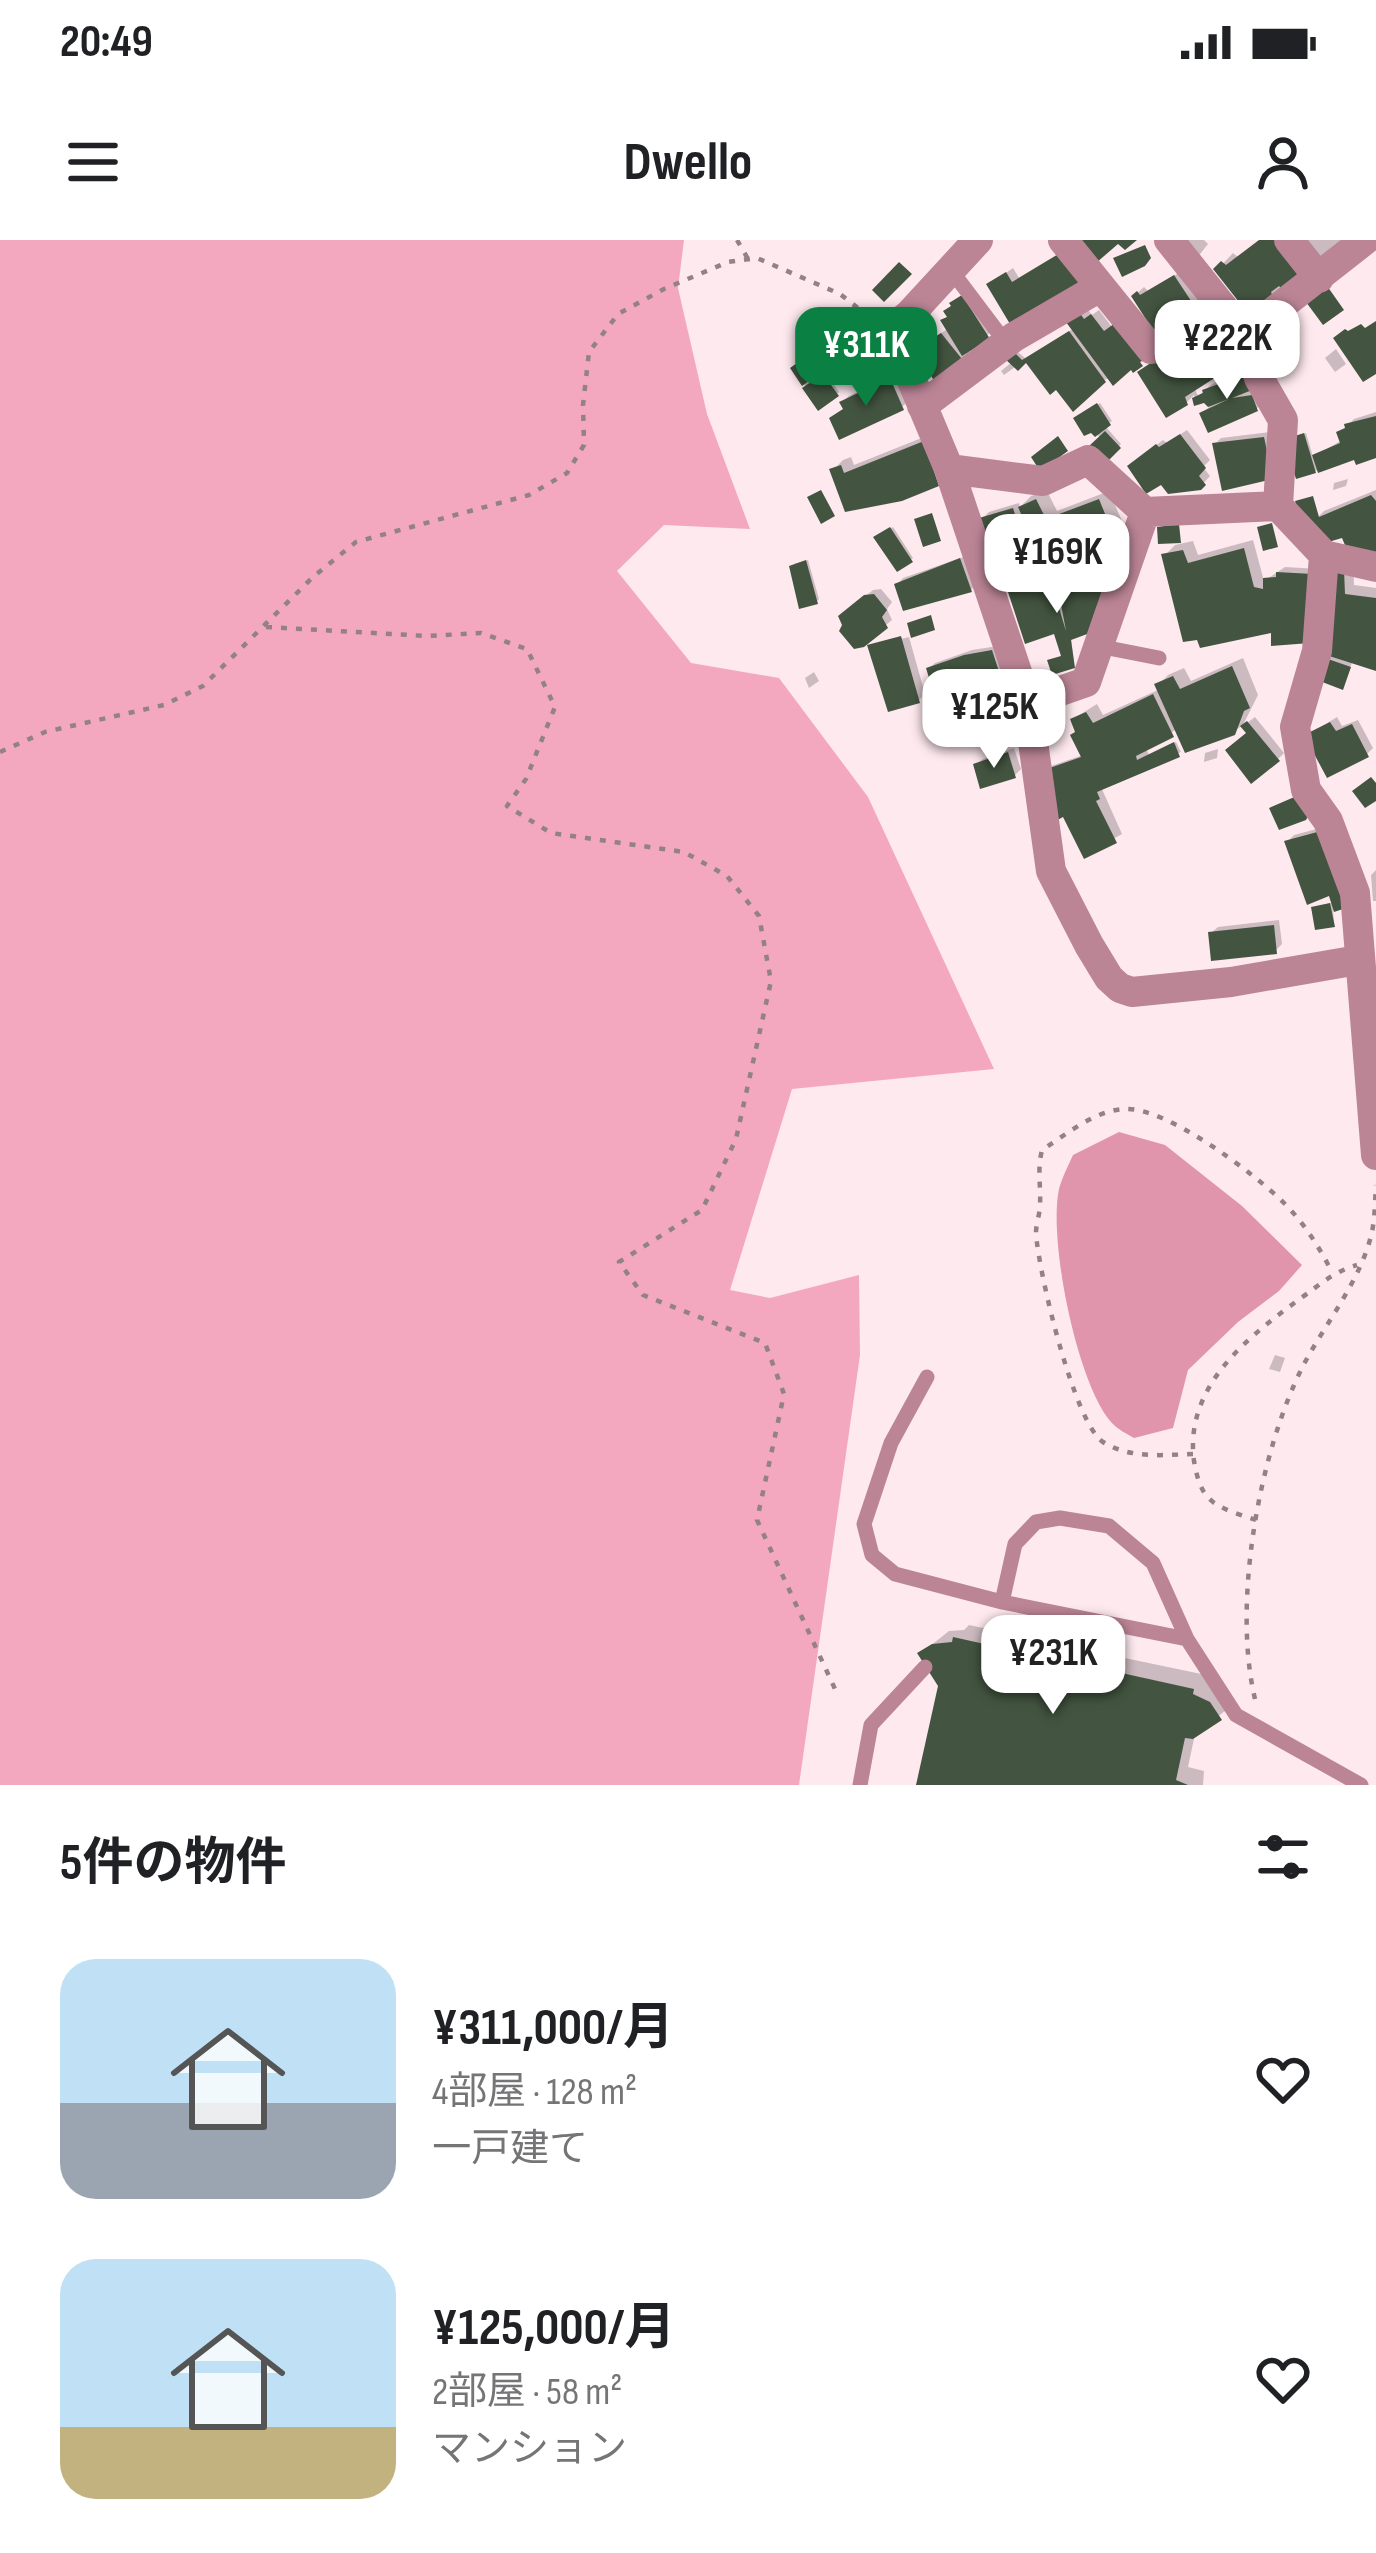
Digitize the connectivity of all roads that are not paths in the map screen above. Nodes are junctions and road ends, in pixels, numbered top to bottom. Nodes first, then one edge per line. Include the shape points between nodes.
1 (978, 240) edge
2 (1063, 240) edge
3 (1168, 240) edge
4 (1289, 240) edge
5 (1365, 240) edge
6 (951, 270) junction
7 (1319, 278) junction
8 (1100, 286) junction
9 (1220, 305) junction
10 (1245, 334) junction
11 (1006, 343) junction
12 (922, 406) junction
13 (949, 469) junction
14 (1278, 506) junction
15 (1145, 512) junction
16 (1324, 555) junction
17 (1376, 567) edge
18 (1098, 646) junction
19 (1160, 658) dead end
20 (1026, 703) junction
21 (1358, 961) junction
22 (1376, 1155) edge
23 (927, 1377) dead end
24 (1002, 1602) junction
25 (1187, 1639) junction
26 (925, 1667) dead end
27 (860, 1785) edge
28 (1360, 1785) edge

1 - 6 street
2 - 8 street
3 - 9 street
4 - 7 street
5 - 7 street
6 - 11 lane
6 - 12 street via 888,331
7 - 10 street
8 - 9 street via 1151,349
8 - 11 street
9 - 10 street
10 - 14 street via 1283,420
11 - 12 street
12 - 13 street
13 - 15 street via 1043,482 1088,460
13 - 20 street
14 - 15 street
14 - 16 street
15 - 18 street
16 - 17 street
16 - 21 street via 1317,651 1295,727 1306,790 1328,821 1355,893
18 - 19 lane
18 - 20 street via 1085,682
20 - 21 street via 1051,871 1120,988 1231,982
21 - 22 street
23 - 24 lane via 891,1443 864,1524 872,1555 895,1574
24 - 25 lane
24 - 25 lane via 1015,1544 1036,1522 1109,1526 1153,1563
25 - 28 lane via 1236,1715
26 - 27 lane via 871,1725

